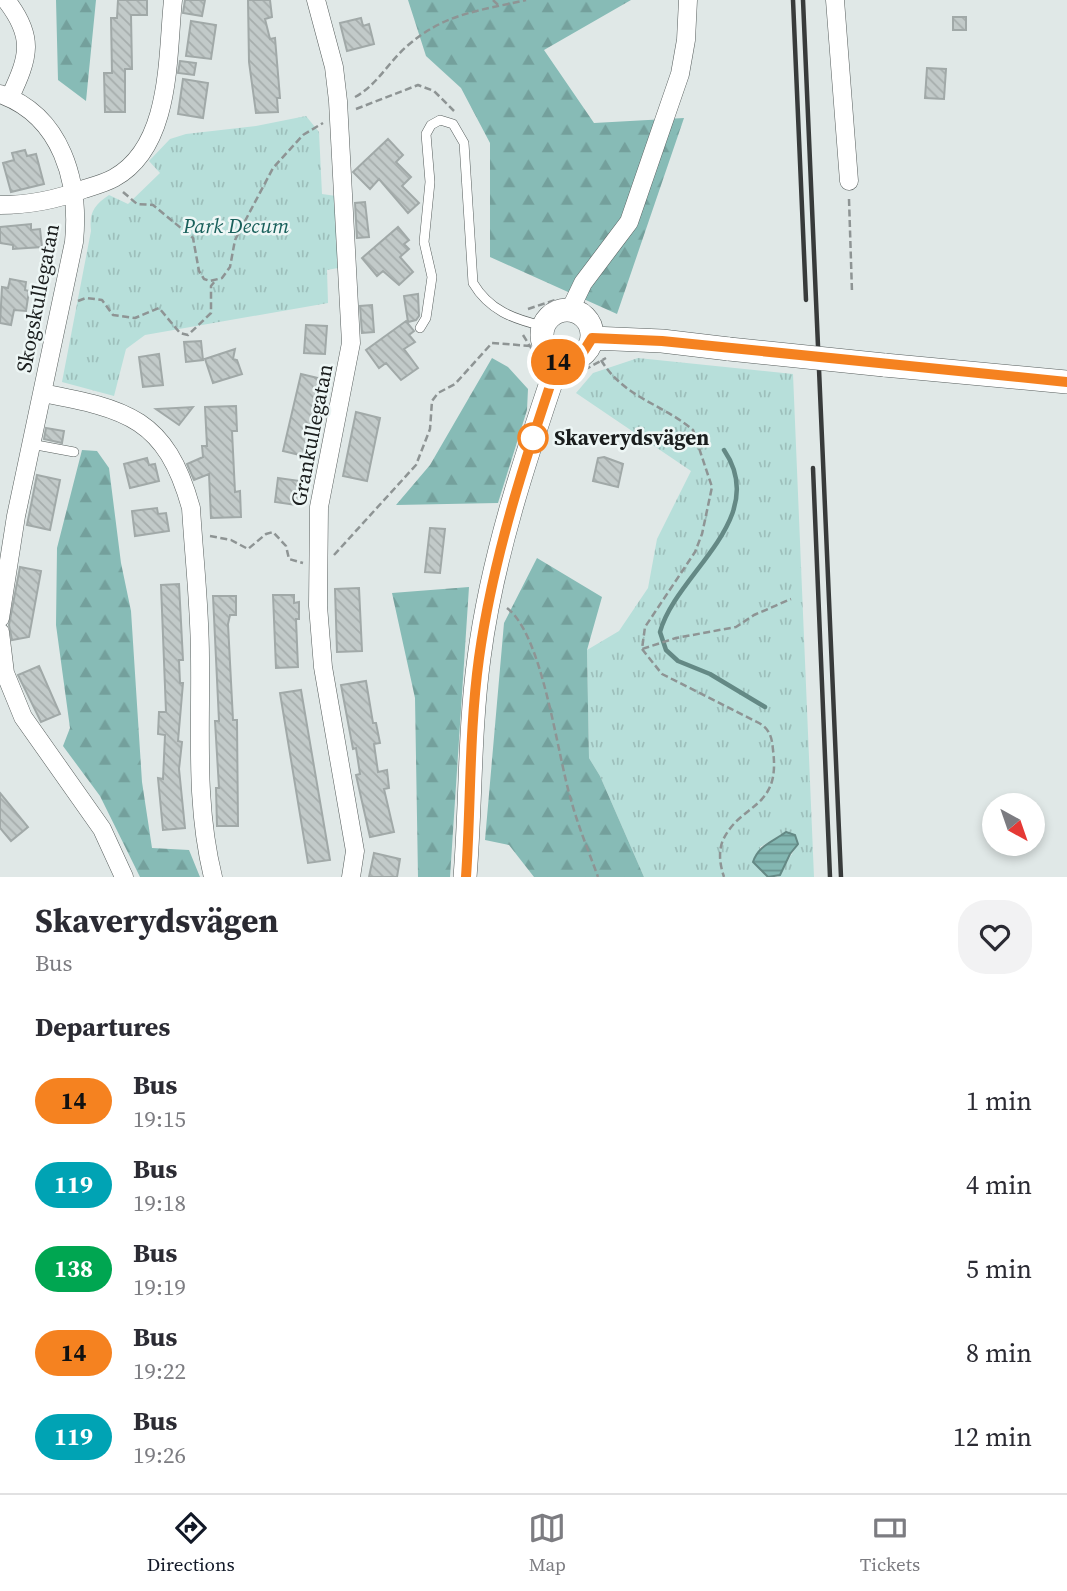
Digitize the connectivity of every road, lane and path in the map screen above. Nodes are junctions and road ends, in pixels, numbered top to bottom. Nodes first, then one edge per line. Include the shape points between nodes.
1 (6, 0) edge
2 (173, 0) edge
3 (316, 0) edge
4 (493, 0) edge
5 (526, 0) edge
6 (688, 0) edge
7 (835, 0) edge
8 (499, 6) junction
9 (5, 96) edge
10 (338, 101) junction
11 (340, 119) junction
12 (114, 178) junction
13 (849, 181) joint
14 (75, 193) junction
15 (0, 205) edge
16 (57, 233) dead end
17 (53, 255) dead end
18 (217, 279) junction
19 (852, 292) dead end
20 (70, 306) dead end
21 (570, 310) junction
22 (420, 328) dead end
23 (532, 335) junction
24 (592, 338) junction
25 (601, 360) dead end
26 (549, 361) junction
27 (1067, 382) edge
28 (42, 393) junction
29 (32, 444) junction
30 (74, 452) dead end
31 (193, 538) junction
32 (318, 565) junction
33 (791, 599) dead end
34 (500, 605) dead end
35 (0, 618) edge
36 (0, 632) edge
37 (642, 649) junction
38 (124, 877) edge
39 (213, 877) edge
40 (351, 877) edge
41 (466, 877) edge
42 (598, 877) edge
43 (724, 877) edge

1 - 9 street via 22,20 27,53
2 - 12 street via 155,127 138,156
3 - 10 street, Grankullegatan
4 - 8 path
5 - 8 path
6 - 21 street via 680,74 629,222 583,283
7 - 13 street
8 - 10 path via 450,17 407,47 366,90
9 - 14 street, Skogskullegatan via 27,107 47,126 61,147
10 - 11 street, Grankullegatan
11 - 18 path via 303,135 286,151 235,240 230,267
11 - 32 street, Grankullegatan via 351,343 319,507
12 - 14 street
12 - 18 path via 129,200 153,205 184,228 193,238 204,279
13 - 19 path
14 - 15 street, Skogskullegatan via 28,205
14 - 28 street, Skogskullegatan via 74,242
16 - 17 path
18 - 20 path via 211,286 211,313 188,335 180,333 159,308 135,318 113,315 102,300 86,298
21 - 23 street via 557,312
21 - 24 street via 587,319
22 - 23 lane via 426,318 432,277 424,243 430,182 426,134 440,120 453,124 464,143 473,283 484,300
23 - 26 path
23 - 26 street via 544,346
23 - 32 path via 492,343 455,384 438,393 416,465 337,552
24 - 26 street via 580,357
24 - 27 street, bridge
25 - 37 path via 624,387 693,430 699,457 711,480 695,552 645,627
26 - 41 street via 481,645
28 - 29 street, Skogskullegatan
28 - 31 street via 119,411 148,429 180,475 191,509
29 - 30 lane
29 - 35 street, Skogskullegatan
31 - 32 path via 221,537 248,549 273,532 286,546 289,559
31 - 39 street via 200,656 199,797
32 - 40 street, Grankullegatan via 323,667 355,851
33 - 37 path via 736,627
34 - 42 path via 525,626 540,667 571,801
36 - 38 street via 5,673 23,717 102,829
37 - 43 path via 662,674 764,726 771,737 773,780 763,799 724,839 720,850

